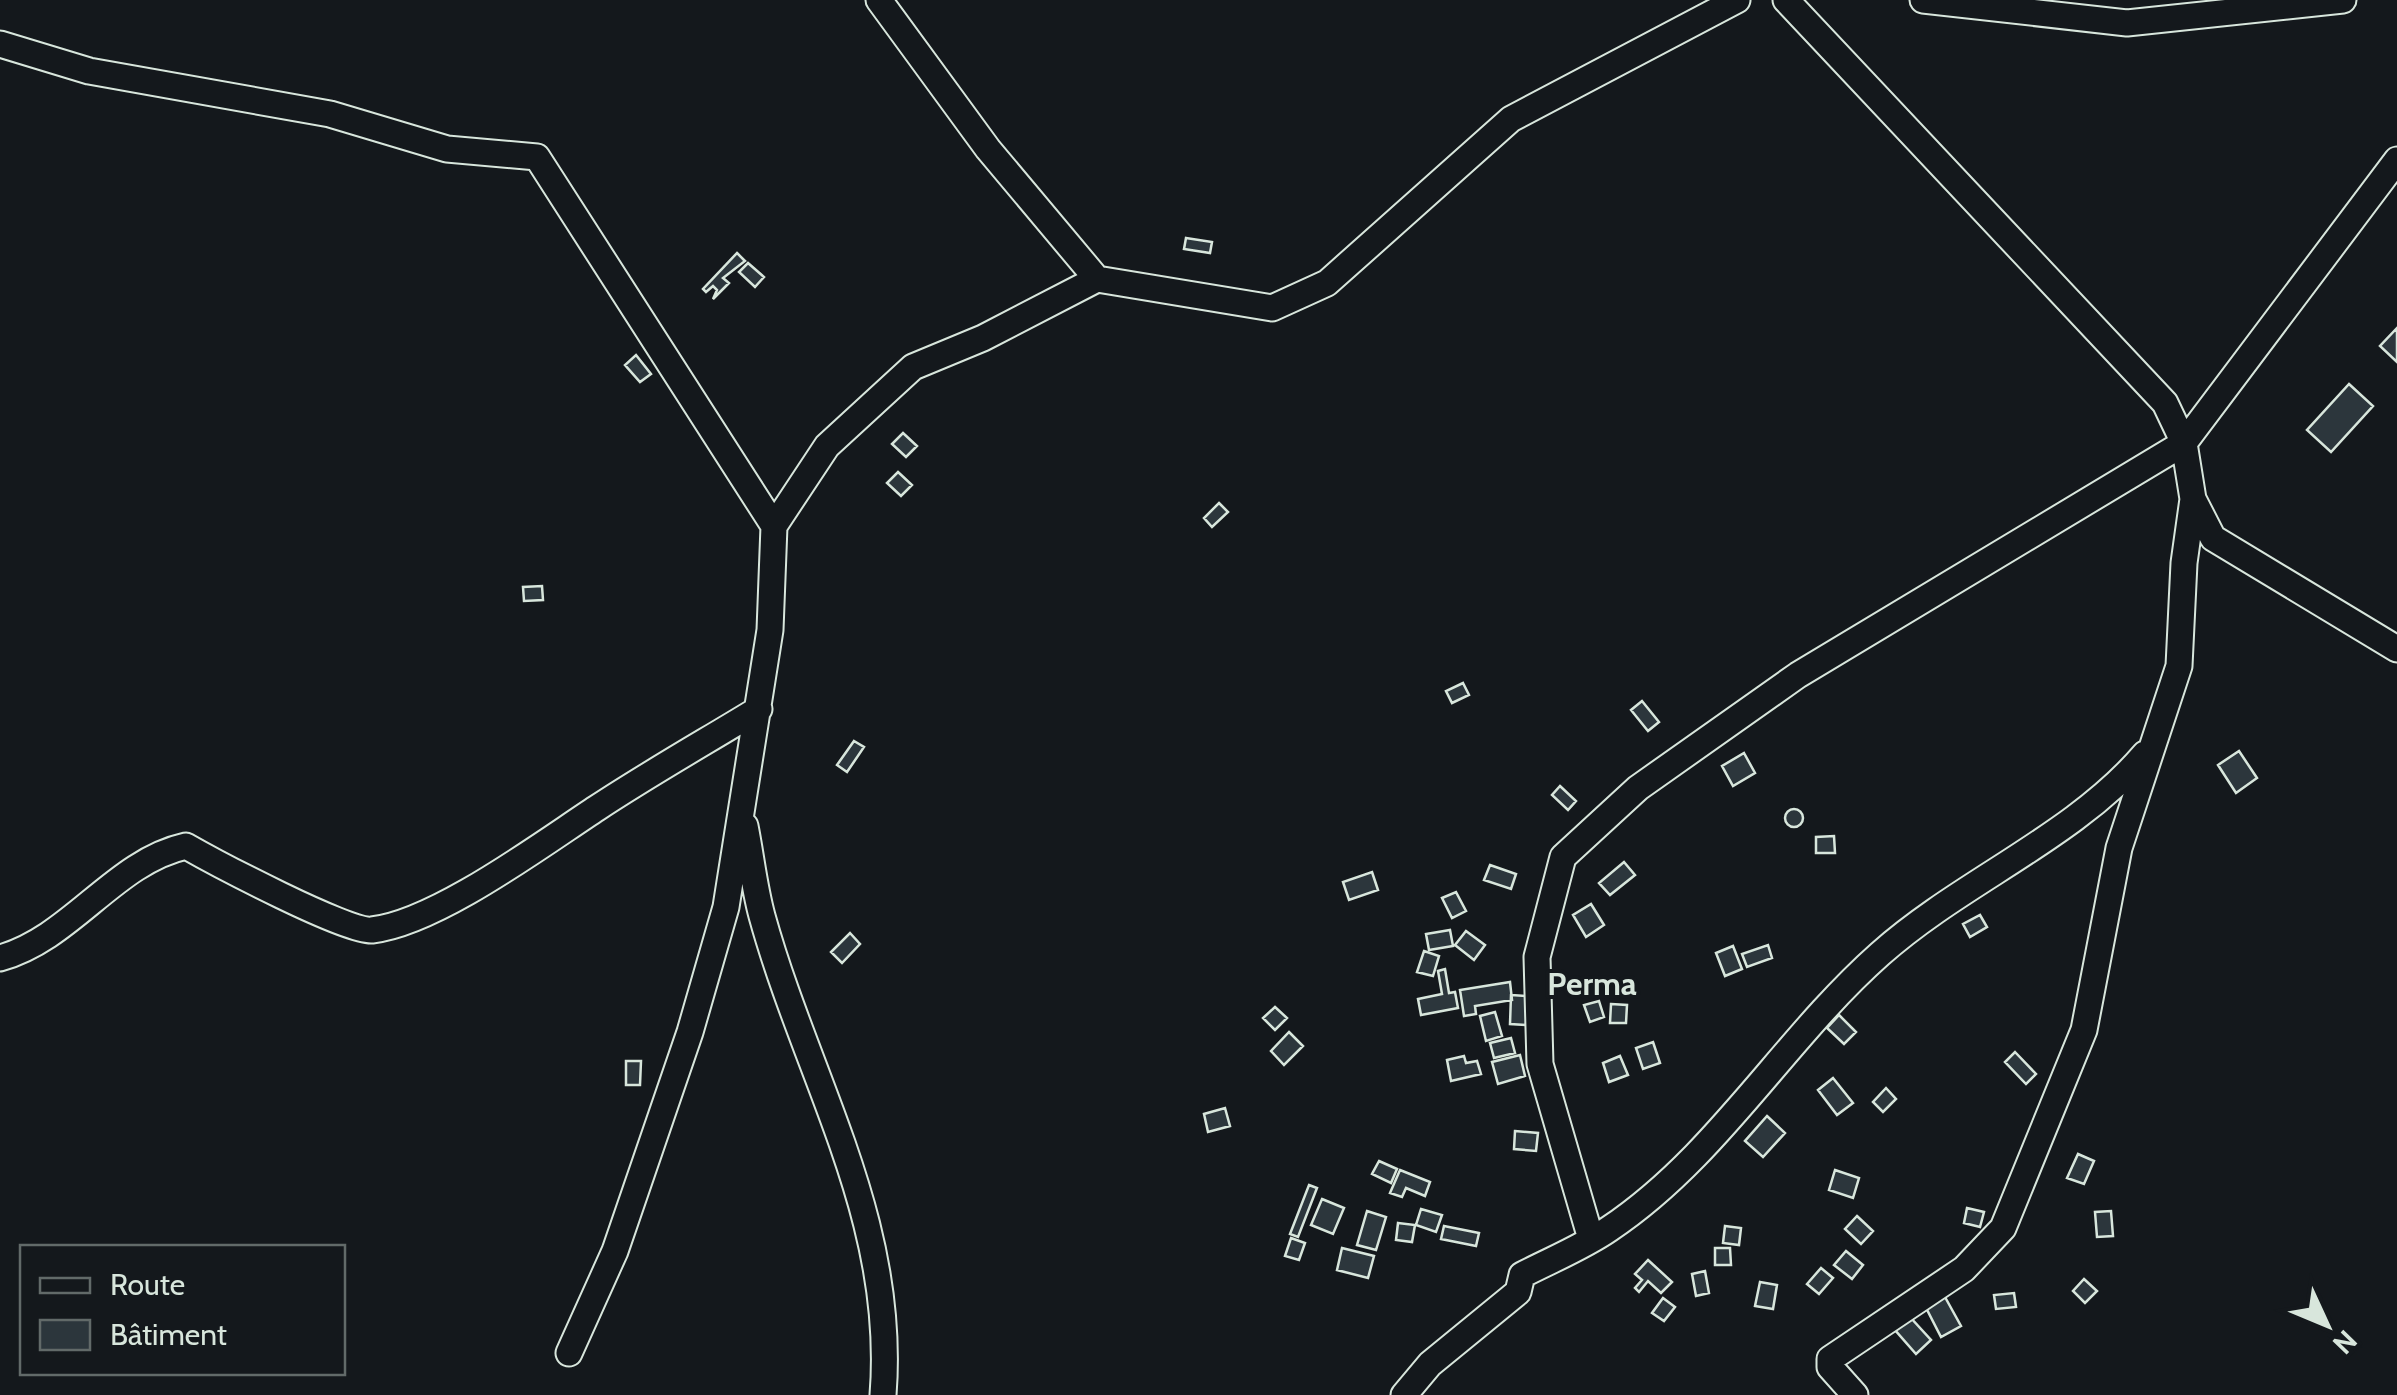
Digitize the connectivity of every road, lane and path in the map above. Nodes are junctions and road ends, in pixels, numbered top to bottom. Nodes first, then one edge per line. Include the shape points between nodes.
1 (878, 0) edge
2 (1737, 0) edge
3 (1786, 0) edge
4 (1923, 0) edge
5 (2343, 0) edge
6 (0, 44) edge
7 (2397, 160) edge
8 (1097, 279) junction
9 (2184, 444) junction
10 (2193, 499) junction
11 (774, 526) junction
12 (2397, 648) edge
13 (759, 709) junction
14 (2154, 743) junction
15 (742, 811) junction
16 (0, 958) edge
17 (1591, 1239) junction
18 (569, 1354) dead end
19 (883, 1395) edge
20 (1404, 1395) edge
21 (1855, 1395) edge

1 - 8 street via 988,150
2 - 8 street via 1511,119 1327,283 1272,308
3 - 9 street via 2165,403
4 - 5 street via 2128,23
6 - 11 street via 89,70 330,114 447,150 537,157
7 - 9 street
8 - 11 street via 913,367 827,446
9 - 10 street
9 - 17 street via 1798,675 1638,788 1563,858 1537,957 1540,1064
10 - 12 street via 2213,538
10 - 14 street via 2179,666
11 - 13 street
13 - 15 street
13 - 16 street via 512,867 407,920 368,931 245,880 186,846 156,853 32,949
14 - 17 street via 2113,791 1963,890 1879,955 1702,1149
14 - 21 street via 2120,848 2084,1030 2004,1228 1964,1269 1835,1352 1830,1366
15 - 18 street via 726,907 690,1032 615,1251
15 - 19 street via 762,916 857,1176 888,1338
17 - 20 street via 1522,1276 1518,1292 1430,1364

